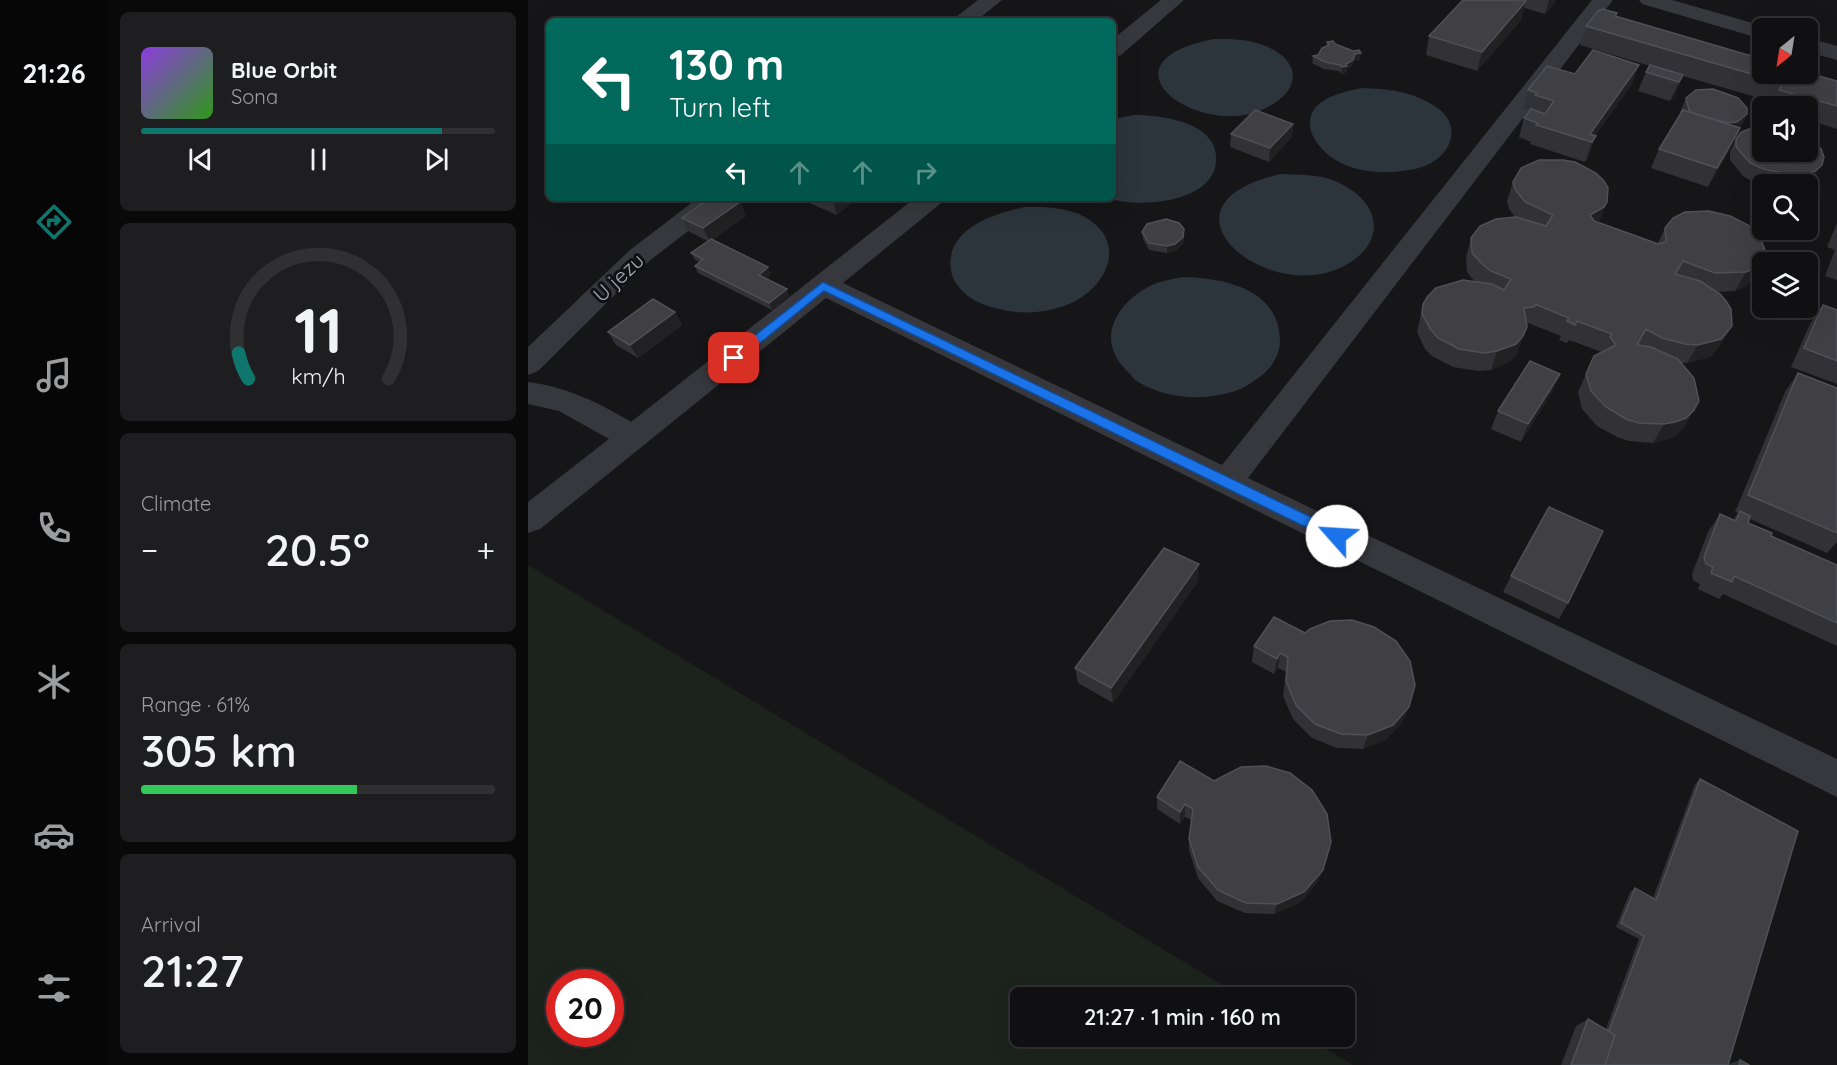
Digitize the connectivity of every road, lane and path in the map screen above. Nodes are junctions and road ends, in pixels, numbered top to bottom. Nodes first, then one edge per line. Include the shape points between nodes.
1 (992, 0) edge
2 (1174, 0) edge
3 (1603, 0) edge
4 (1649, 0) edge
5 (966, 18) edge
6 (1752, 29) edge
7 (1116, 48) edge
8 (1818, 48) edge
9 (1837, 53) edge
10 (710, 201) edge
11 (927, 201) edge
12 (823, 285) junction
13 (528, 364) edge
14 (528, 393) edge
15 (631, 438) junction
16 (1227, 482) junction
17 (528, 520) edge
18 (1837, 779) edge

1 - 5 street
2 - 7 street
3 - 16 street
4 - 6 street
8 - 9 street
10 - 13 street, U jezu via 639,256
11 - 12 street
12 - 15 street
12 - 16 street
14 - 15 street via 575,404
15 - 17 street
16 - 18 street

